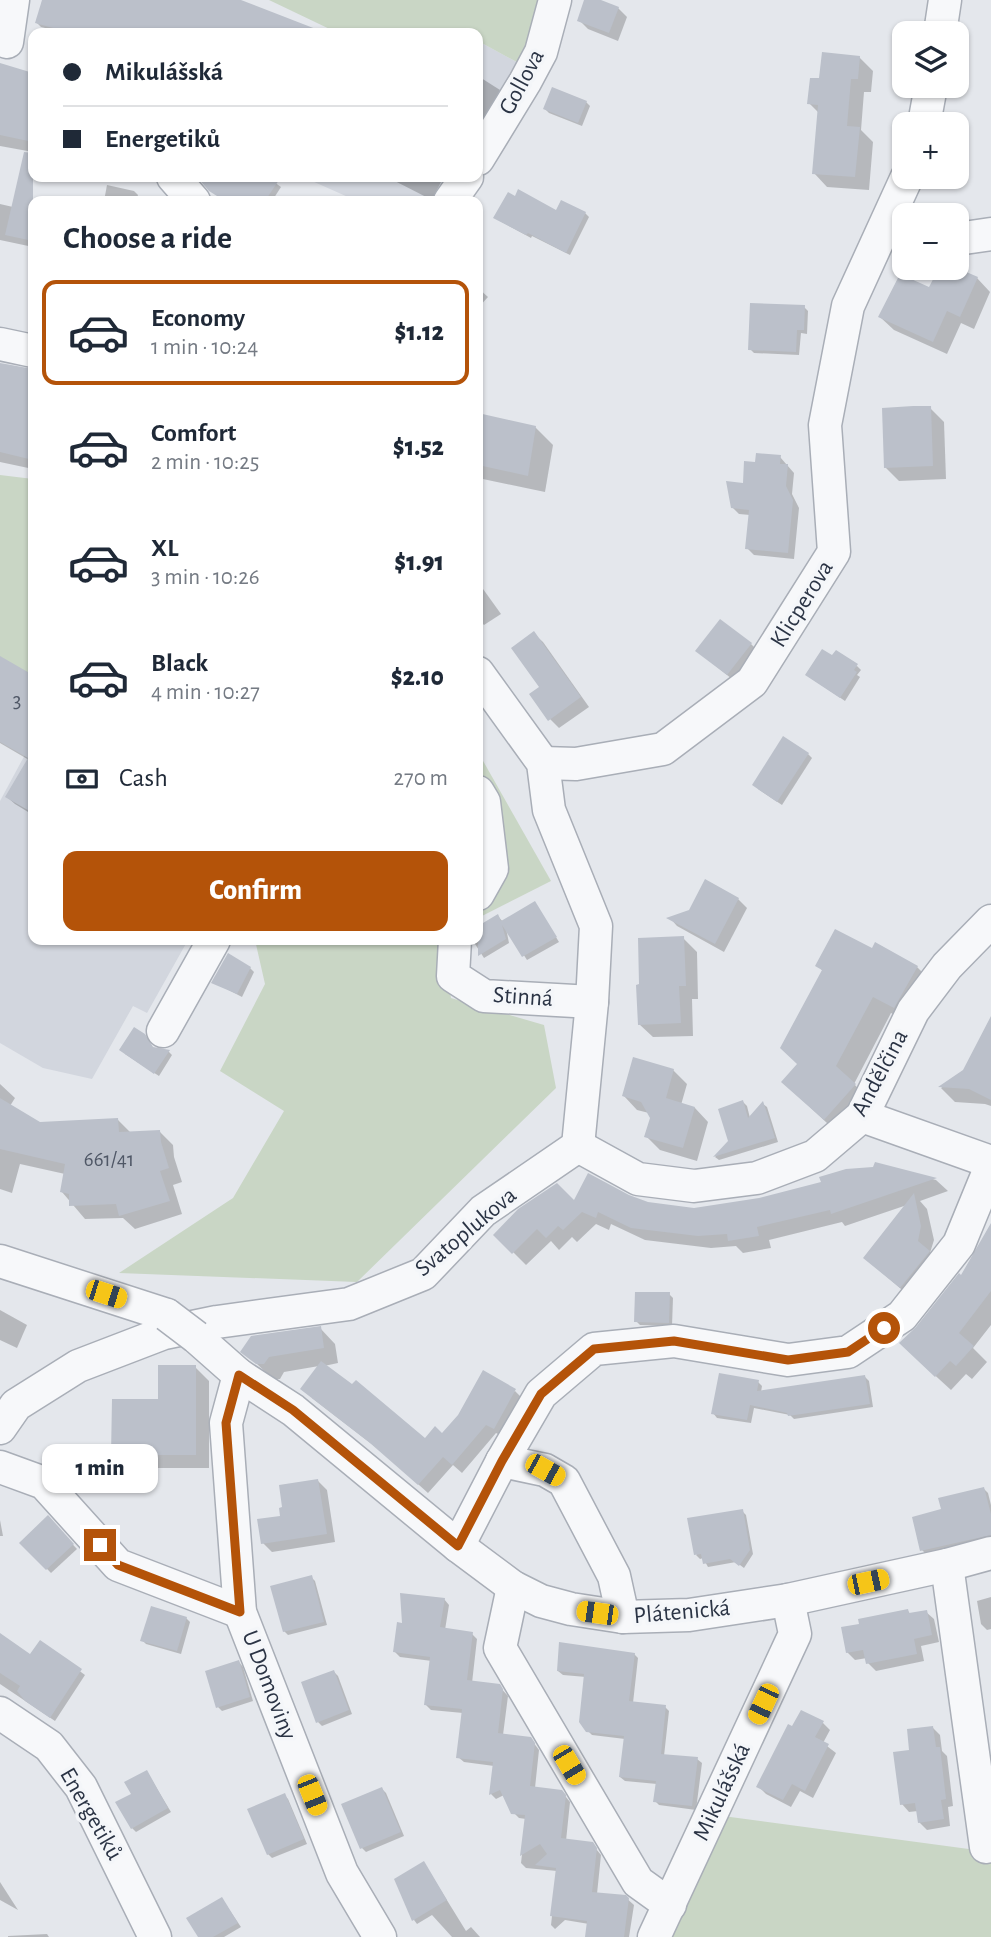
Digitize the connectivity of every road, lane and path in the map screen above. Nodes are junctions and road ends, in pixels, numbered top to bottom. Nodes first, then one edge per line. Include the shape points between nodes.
1 (13, 0) edge
2 (555, 0) edge
3 (945, 0) edge
4 (942, 21) edge
5 (13, 45) edge
6 (483, 151) edge
7 (177, 182) edge
8 (190, 196) edge
9 (892, 233) edge
10 (991, 234) edge
11 (969, 237) edge
12 (0, 344) edge
13 (28, 350) edge
14 (483, 680) edge
15 (543, 763) junction
16 (483, 800) edge
17 (483, 885) edge
18 (991, 921) edge
19 (211, 945) edge
20 (456, 945) edge
21 (592, 1002) junction
22 (163, 1031) dead end
23 (862, 1116) junction
24 (578, 1146) junction
25 (991, 1164) edge
26 (0, 1261) edge
27 (239, 1375) junction
28 (0, 1428) edge
29 (502, 1461) junction
30 (0, 1468) edge
31 (458, 1546) junction
32 (991, 1553) edge
33 (947, 1565) junction
34 (513, 1587) junction
35 (788, 1600) junction
36 (240, 1612) junction
37 (623, 1617) junction
38 (0, 1713) edge
39 (986, 1847) dead end
40 (670, 1905) junction
41 (155, 1937) edge
42 (380, 1937) edge
43 (654, 1937) edge

1 - 5 street
2 - 6 street, Gollova via 541,52
3 - 4 street
7 - 8 street
9 - 15 street, Klicperova via 848,306 825,425 834,552 752,682 663,749 576,764
10 - 11 street
12 - 13 street
14 - 15 street
15 - 21 street via 549,810 596,926
16 - 17 street via 492,869
18 - 23 street, Andělčina via 947,966 914,1011
19 - 22 street
20 - 21 street, Stinná via 453,976 484,996
21 - 24 street
23 - 24 street, Andělčina via 815,1156 757,1178 694,1186 638,1179
23 - 25 street
24 - 28 street, Svatoplukova via 483,1211 424,1274 349,1304 164,1333 78,1366 16,1405
25 - 29 street via 959,1244 902,1316 848,1352 788,1360 674,1341 594,1349 541,1394
26 - 27 street, Plátenická, bridge via 167,1315
27 - 31 street, Plátenická via 293,1410
27 - 36 street, U Domoviny via 226,1423
29 - 31 street
29 - 37 street via 545,1470 564,1481 614,1576
30 - 36 street via 44,1483 118,1565
31 - 34 street, Plátenická
32 - 33 street, Plátenická
33 - 35 street, Plátenická
33 - 39 street
34 - 37 street, Plátenická via 541,1601
34 - 40 street via 500,1648 638,1882
35 - 37 street, Plátenická via 689,1615
35 - 40 street, Mikulášská via 795,1634
36 - 42 street, U Domoviny via 342,1873
38 - 41 street, Energetiků via 49,1746 82,1787
40 - 43 street, Mikulášská

